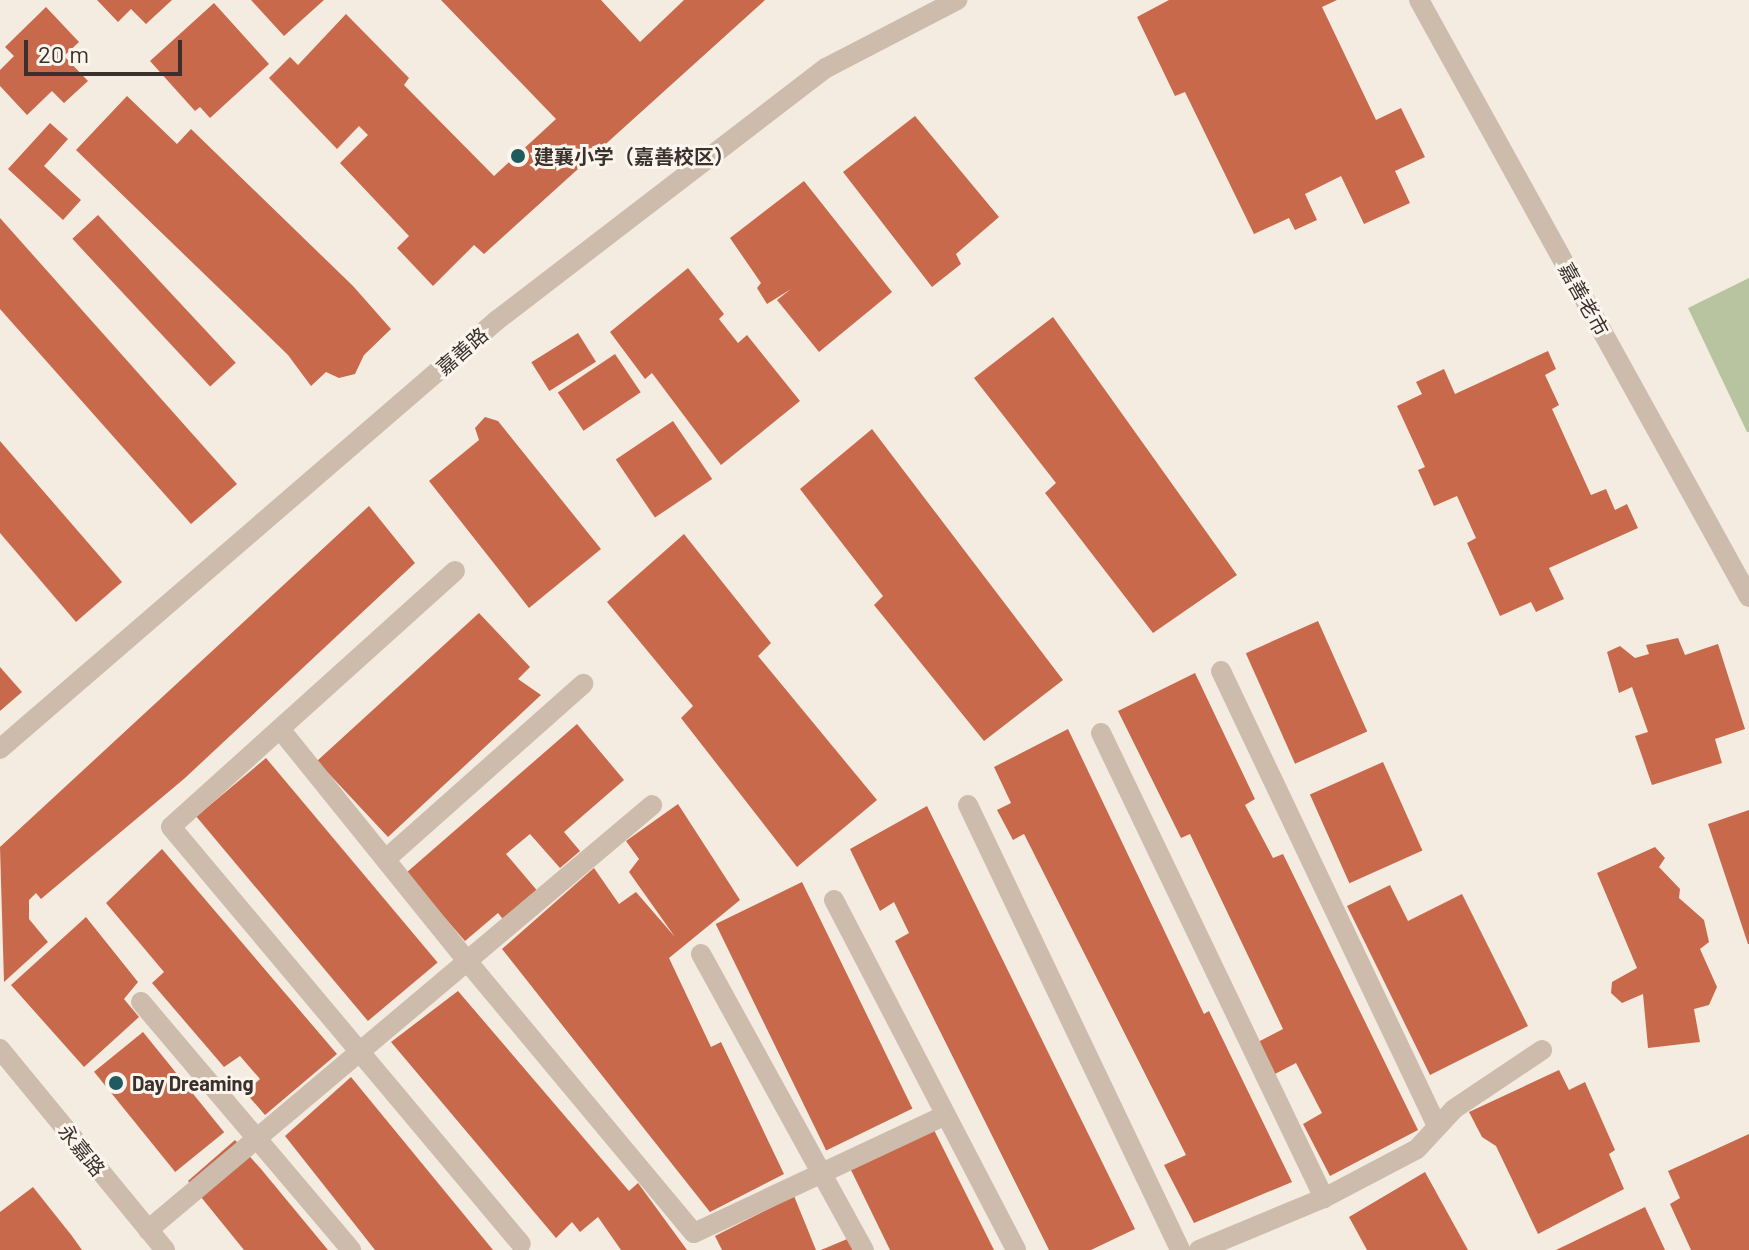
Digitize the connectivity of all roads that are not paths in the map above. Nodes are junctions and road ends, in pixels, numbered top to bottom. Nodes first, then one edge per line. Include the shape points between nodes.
1 (957, 0) edge
2 (1419, 0) edge
3 (455, 571) dead end
4 (1749, 597) edge
5 (1221, 671) dead end
6 (583, 684) dead end
7 (280, 729) junction
8 (1101, 733) dead end
9 (0, 749) edge
10 (652, 805) dead end
11 (968, 805) dead end
12 (386, 859) junction
13 (834, 900) dead end
14 (701, 954) dead end
15 (467, 961) junction
16 (141, 1002) dead end
17 (361, 1048) junction
18 (0, 1049) edge
19 (1542, 1050) dead end
20 (944, 1116) junction
21 (1437, 1126) junction
22 (255, 1137) junction
23 (823, 1173) junction
24 (1324, 1198) junction
25 (148, 1230) junction
26 (521, 1244) dead end
27 (165, 1250) edge
28 (351, 1250) edge
29 (864, 1250) edge
30 (1016, 1250) edge
31 (1180, 1250) edge
32 (1199, 1250) edge

1 - 9 street, 嘉善路 via 826,68 496,321
2 - 4 street, 嘉善老市
3 - 7 street
5 - 21 street
6 - 12 street
7 - 12 street
7 - 17 street via 171,827
8 - 24 street
10 - 15 street
11 - 31 street
12 - 15 street
13 - 20 street
14 - 23 street
15 - 17 street
15 - 23 street via 694,1233
16 - 22 street
17 - 22 street
17 - 26 street
18 - 25 street, 永嘉路
19 - 21 street
20 - 23 street
20 - 30 street
21 - 24 street via 1417,1149
22 - 25 street
22 - 28 street
23 - 29 street
24 - 32 street
25 - 27 street, 永嘉路

